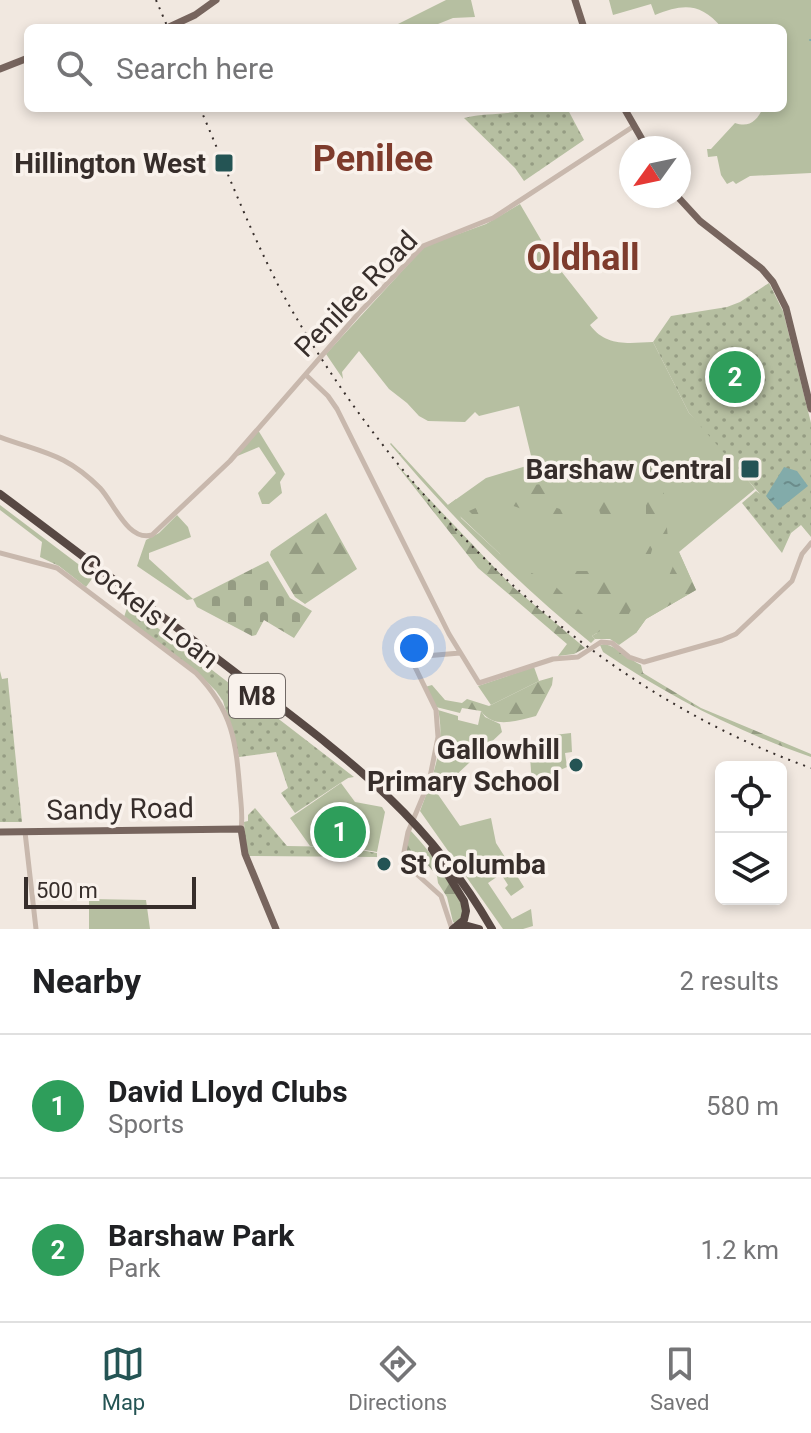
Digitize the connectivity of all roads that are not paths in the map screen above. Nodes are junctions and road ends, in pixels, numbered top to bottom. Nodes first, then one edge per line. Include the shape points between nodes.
1 (218, 0) edge
2 (573, 0) edge
3 (176, 24) edge
4 (184, 24) edge
5 (581, 24) edge
6 (24, 57) edge
7 (0, 66) edge
8 (624, 112) edge
9 (633, 127) junction
10 (638, 136) edge
11 (691, 207) edge
12 (689, 208) edge
13 (307, 376) junction
14 (811, 395) edge
15 (811, 409) edge
16 (0, 437) edge
17 (0, 496) edge
18 (811, 543) edge
19 (0, 553) edge
20 (460, 653) junction
21 (241, 829) junction
22 (0, 832) edge
23 (25, 832) junction
24 (431, 847) junction
25 (454, 927) edge
26 (36, 929) edge
27 (276, 929) edge
28 (479, 929) edge
29 (491, 929) edge

1 - 3 main road
1 - 4 main road
2 - 5 main road
6 - 7 main road
8 - 9 main road
9 - 10 main road
9 - 13 street, Penilee Road via 493,218 423,246
11 - 14 main road via 775,281 789,307
12 - 15 main road via 762,269 776,288
13 - 16 street, Penilee Road via 221,470 156,532 143,537 79,469 41,449
13 - 20 street via 337,409
17 - 24 highway, M8 via 364,779
17 - 29 highway, M8 via 362,770 455,872
18 - 20 street via 792,581 736,634 645,662 612,643 596,644 578,657 553,659 480,683
19 - 21 street, Cockels Loan via 57,568 215,692 234,741
20 - 25 street via 425,656 415,667 435,709 438,737 429,782 404,844 407,862 441,896
21 - 23 main road, Sandy Road
21 - 27 main road, Cockels Loan via 245,854
22 - 23 main road, Sandy Road
23 - 26 street
24 - 25 highway via 466,905 464,920
24 - 29 highway, M8
25 - 28 highway

